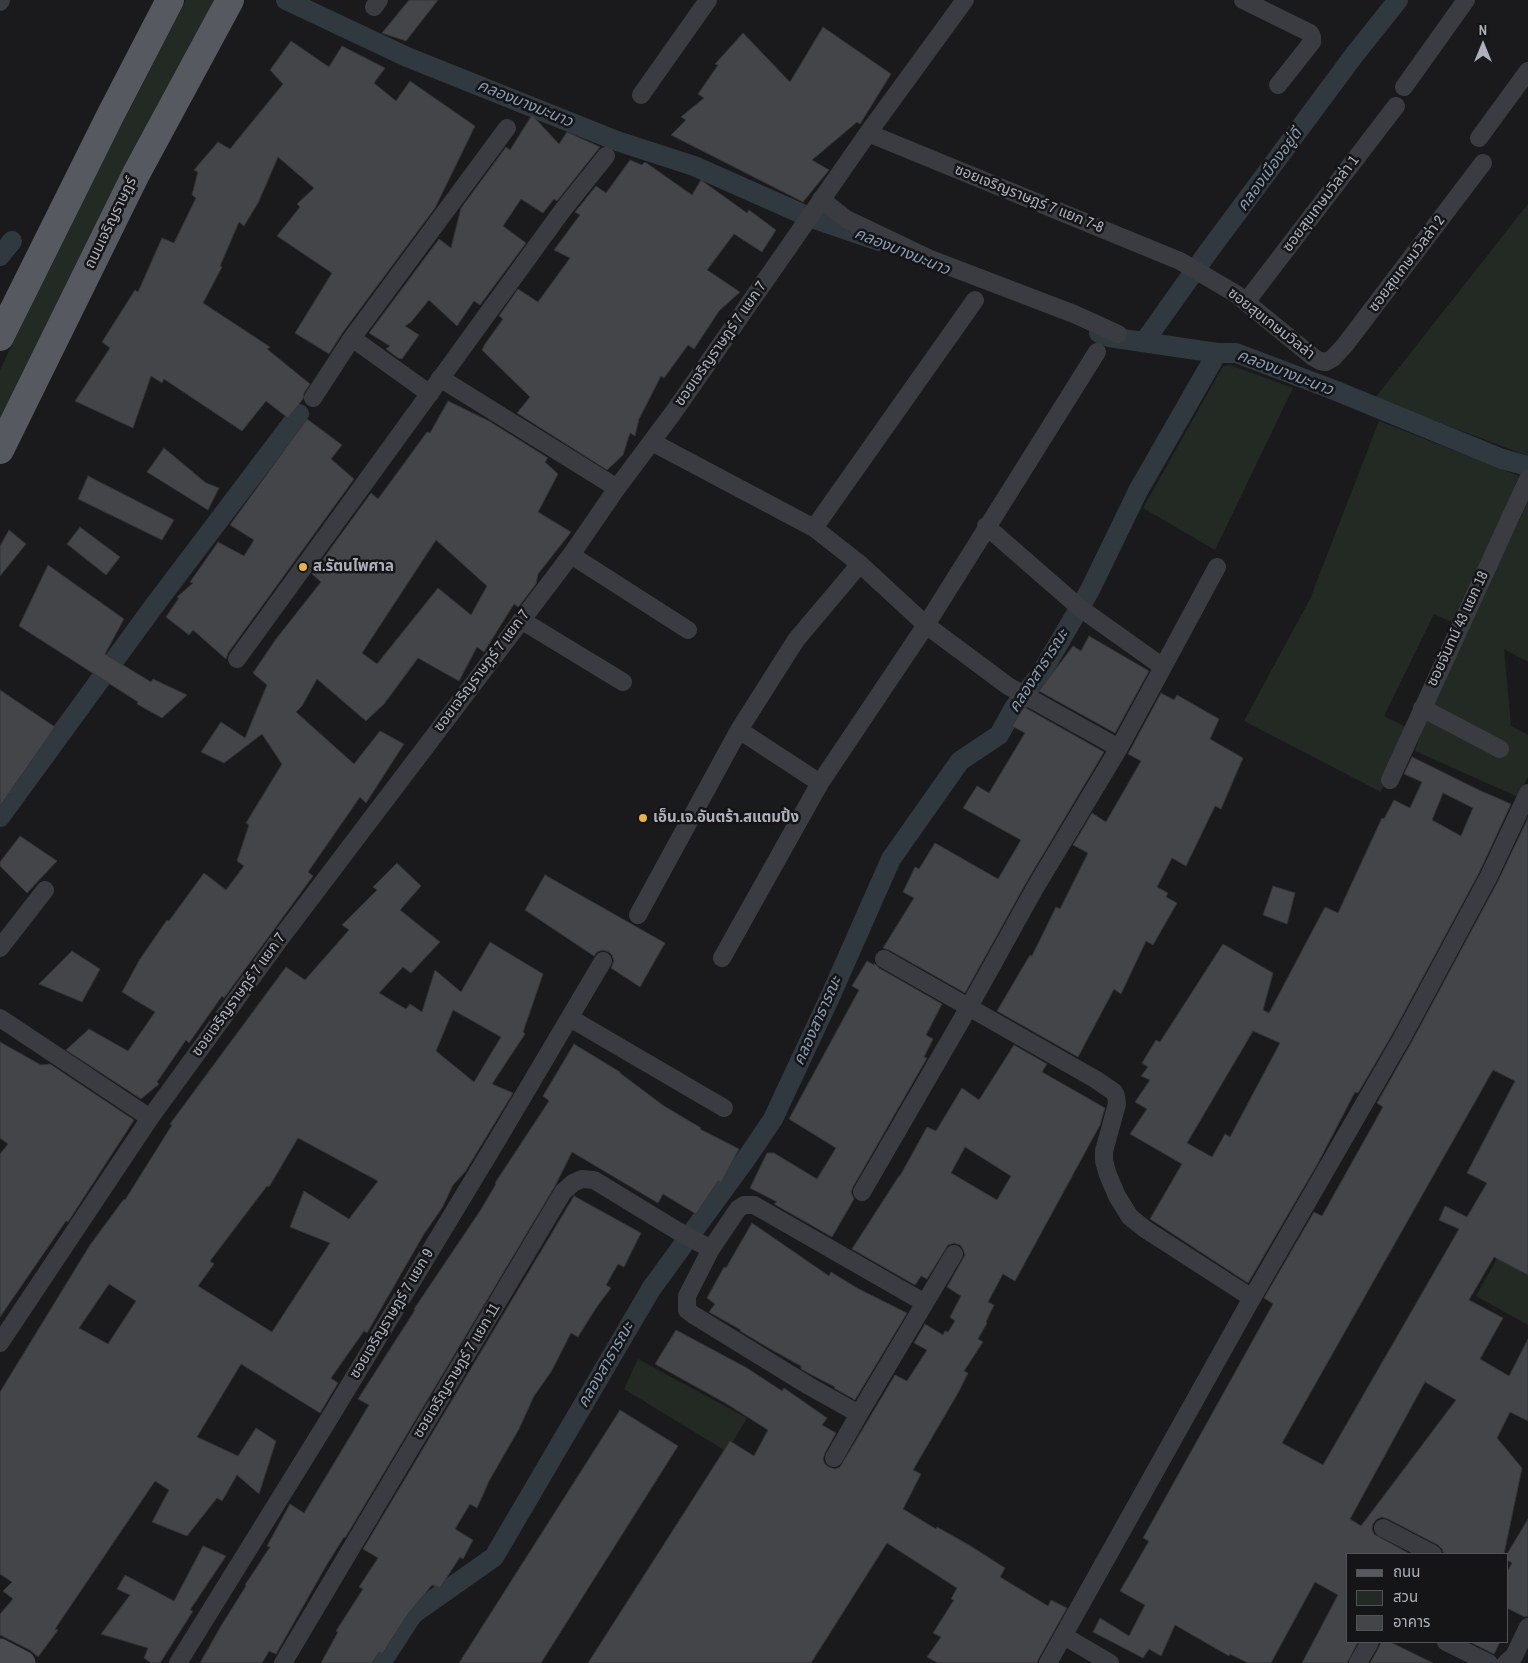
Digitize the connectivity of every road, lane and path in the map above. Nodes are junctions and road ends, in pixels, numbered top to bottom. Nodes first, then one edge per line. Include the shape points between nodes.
1 (170, 0) edge
2 (230, 0) edge
3 (708, 0) edge
4 (965, 0) edge
5 (1243, 0) edge
6 (1466, 0) edge
7 (1528, 71) edge
8 (1278, 85) dead end
9 (1404, 86) dead end
10 (641, 96) dead end
11 (1396, 106) dead end
12 (507, 128) dead end
13 (868, 133) junction
14 (1479, 138) dead end
15 (606, 156) dead end
16 (1483, 163) dead end
17 (820, 202) junction
18 (1190, 267) joint
19 (975, 300) dead end
20 (1246, 302) junction
21 (1118, 334) dead end
22 (0, 337) edge
23 (352, 338) junction
24 (1097, 352) dead end
25 (1326, 362) joint
26 (440, 378) junction
27 (430, 394) junction
28 (313, 398) dead end
29 (652, 442) junction
30 (0, 450) edge
31 (1527, 481) edge
32 (617, 488) junction
33 (986, 526) junction
34 (814, 528) junction
35 (570, 554) junction
36 (860, 564) junction
37 (1217, 567) dead end
38 (521, 620) junction
39 (926, 625) junction
40 (688, 630) dead end
41 (237, 659) dead end
42 (1163, 667) junction
43 (624, 682) dead end
44 (1422, 708) junction
45 (739, 730) junction
46 (1119, 748) junction
47 (1500, 750) dead end
48 (1390, 780) dead end
49 (820, 783) junction
50 (1528, 793) edge
51 (45, 890) dead end
52 (638, 915) dead end
53 (0, 948) edge
54 (722, 958) dead end
55 (884, 959) dead end
56 (603, 961) dead end
57 (970, 1006) junction
58 (0, 1018) edge
59 (570, 1018) junction
60 (724, 1108) dead end
61 (150, 1118) junction
62 (862, 1192) dead end
63 (706, 1247) junction
64 (954, 1254) dead end
65 (1252, 1298) junction
66 (925, 1303) junction
67 (0, 1344) edge
68 (859, 1414) junction
69 (834, 1458) dead end
70 (1383, 1528) dead end
71 (1422, 1552) edge
72 (1528, 1627) edge
73 (1064, 1636) junction
74 (1369, 1643) edge
75 (1448, 1643) edge
76 (0, 1651) edge
77 (23, 1663) edge
78 (178, 1663) edge
79 (283, 1663) edge
80 (1048, 1663) edge
81 (1110, 1663) edge
82 (1358, 1663) edge
83 (1488, 1663) edge
84 (1506, 1663) edge

1 - 22 main road
2 - 30 main road, ถนนเจริญราษฎร์ via 136,174
3 - 10 street
4 - 13 street, ซอยเจริญราษฎร์ 7 แยก 7
5 - 8 street via 1310,33 1312,37 1312,42
6 - 9 street
7 - 14 street
11 - 20 street, ซอยสุขเกษมวิลล่า 1
12 - 23 street
13 - 17 street, ซอยเจริญราษฎร์ 7 แยก 7
13 - 18 street, ซอยเจริญราษฎร์ 7 แยก 7-8
15 - 26 street
16 - 25 street, ซอยสุขเกษมวิลล่า 2 via 1345,345
17 - 21 street via 846,219 930,259
17 - 29 street, ซอยเจริญราษฎร์ 7 แยก 7
18 - 20 street, ซอยสุขเกษมวิลล่า
19 - 34 street
20 - 25 street, ซอยสุขเกษมวิลล่า via 1313,357
23 - 27 street
23 - 28 street
24 - 33 street
26 - 27 street
26 - 32 street
27 - 41 street
29 - 32 street, ซอยเจริญราษฎร์ 7 แยก 7
29 - 34 street
31 - 44 street, ซอยจันทน์ 43 แยก 18
32 - 35 street, ซอยเจริญราษฎร์ 7 แยก 7
33 - 39 street
33 - 42 street via 1080,608
34 - 36 street
35 - 38 street, ซอยเจริญราษฎร์ 7 แยก 7
35 - 40 street
36 - 39 street
36 - 45 street via 796,640
37 - 42 street
38 - 43 street
38 - 61 street, ซอยเจริญราษฎร์ 7 แยก 7 via 280,939
39 - 46 street via 1008,686
39 - 49 street
42 - 46 street
44 - 47 street
44 - 48 street, ซอยจันทน์ 43 แยก 18
45 - 49 street
45 - 52 street
46 - 57 street via 1035,888
49 - 54 street
50 - 65 street via 1488,878 1402,1038
51 - 53 street
55 - 57 street
56 - 59 street, ซอยเจริญราษฎร์ 7 แยก 9
57 - 62 street
57 - 65 street via 1114,1092 1117,1104 1104,1161 1117,1196 1130,1217
58 - 61 street
59 - 60 street
59 - 78 street, ซอยเจริญราษฎร์ 7 แยก 9
61 - 67 street, ซอยเจริญราษฎร์ 7 แยก 7
63 - 66 street via 738,1209 754,1205
63 - 68 street via 687,1296 687,1310
63 - 79 street, ซอยเจริญราษฎร์ 7 แยก 11 via 594,1180 582,1178 563,1192
64 - 66 street
65 - 73 street
66 - 68 street
68 - 69 street
70 - 71 street
72 - 84 street via 1514,1656
73 - 80 street
73 - 81 street
74 - 82 street
75 - 83 street
76 - 77 street

